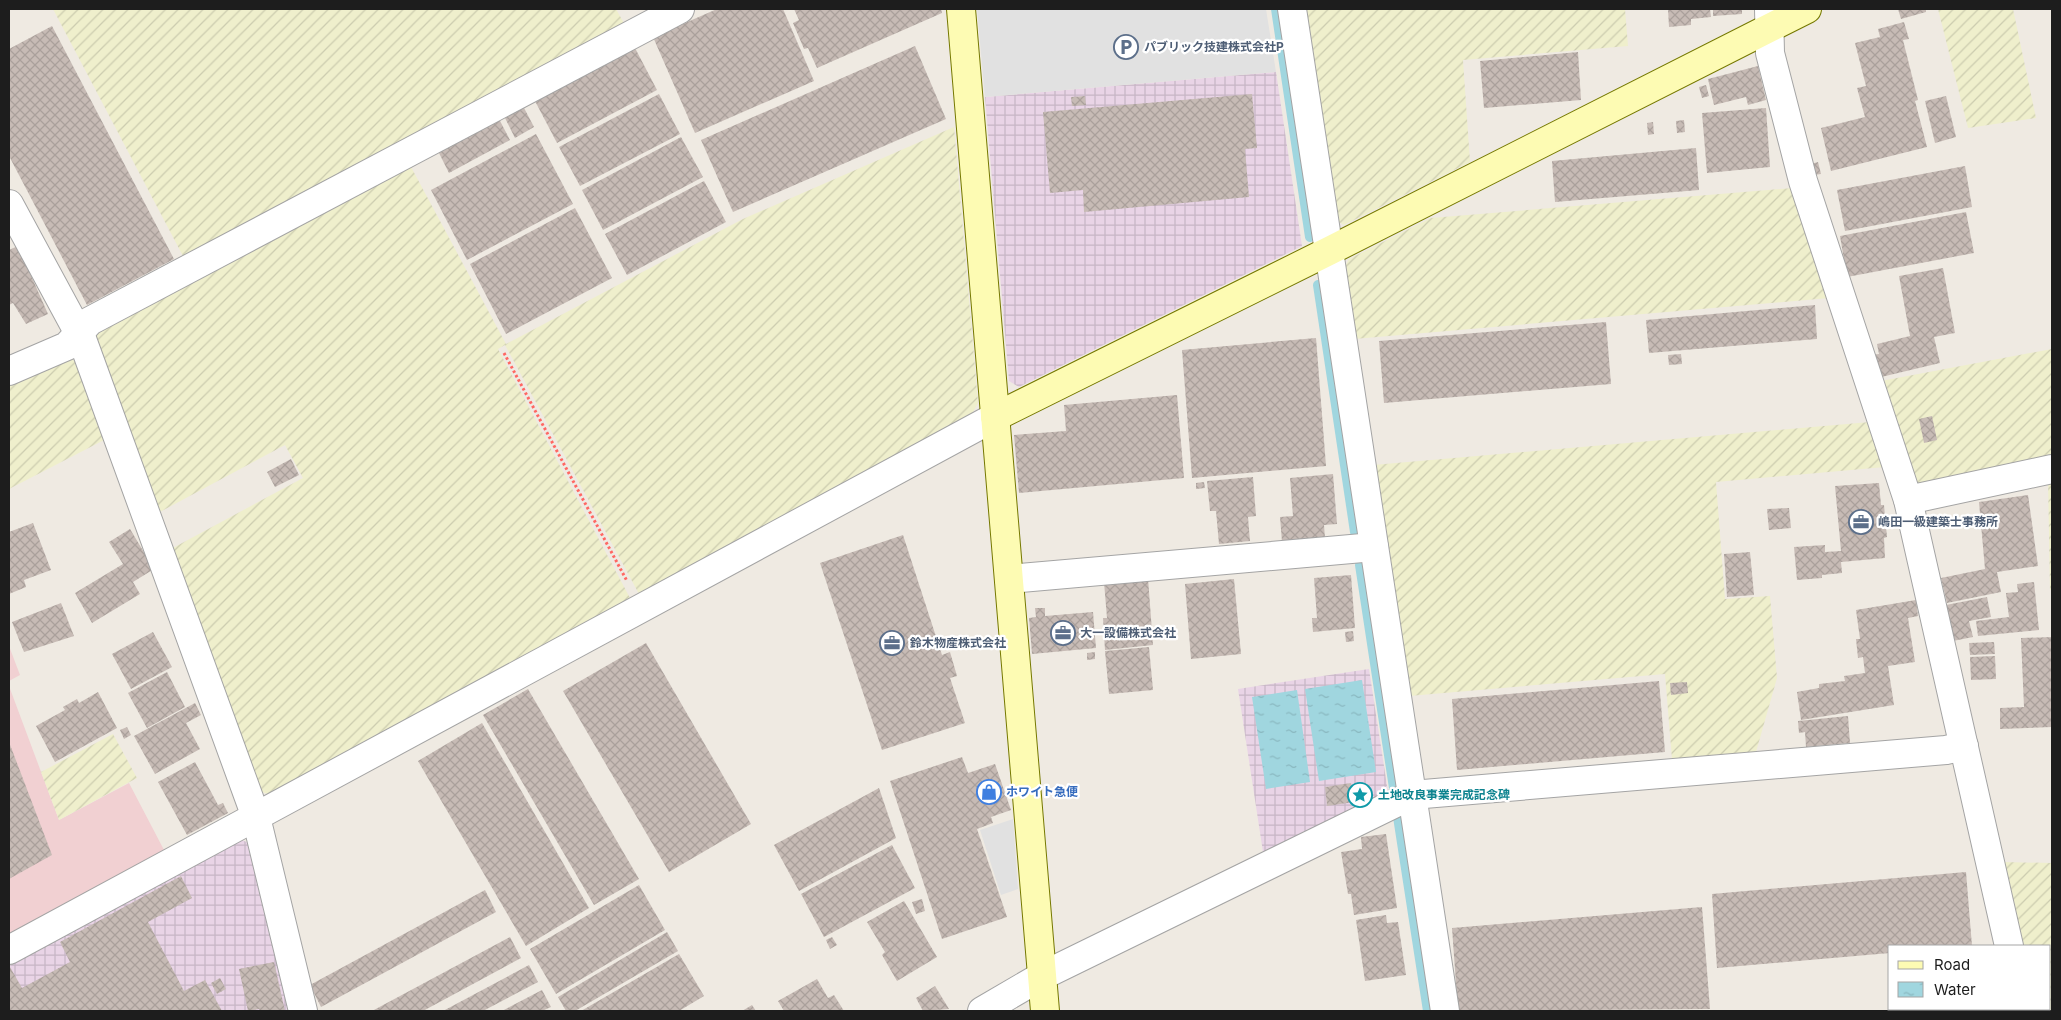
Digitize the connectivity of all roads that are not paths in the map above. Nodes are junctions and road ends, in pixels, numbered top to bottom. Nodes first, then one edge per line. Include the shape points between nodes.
1 (680, 9) edge
2 (961, 9) edge
3 (1292, 9) edge
4 (1807, 9) edge
5 (1769, 19) edge
6 (9, 204) edge
7 (1329, 251) junction
8 (78, 333) junction
9 (9, 371) edge
10 (996, 417) junction
11 (2052, 469) edge
12 (1908, 500) junction
13 (1374, 548) junction
14 (1009, 579) junction
15 (1964, 746) junction
16 (1412, 795) junction
17 (256, 817) junction
18 (2009, 945) edge
19 (9, 950) edge
20 (1042, 976) junction
21 (303, 1011) edge
22 (982, 1011) edge
23 (1046, 1011) edge
24 (1445, 1011) edge

1 - 8 street via 90,321
2 - 10 street
3 - 7 street
4 - 5 street
5 - 7 street
5 - 12 street via 1770,53 1803,181
6 - 8 street
7 - 10 street
7 - 13 street
8 - 9 street via 67,346
8 - 17 street
10 - 14 street
10 - 17 street
11 - 12 street
12 - 15 street
13 - 14 street
13 - 16 street
14 - 20 street
15 - 16 street
15 - 18 street
16 - 20 street
16 - 24 street
17 - 19 street
17 - 21 street
20 - 22 street
20 - 23 street

